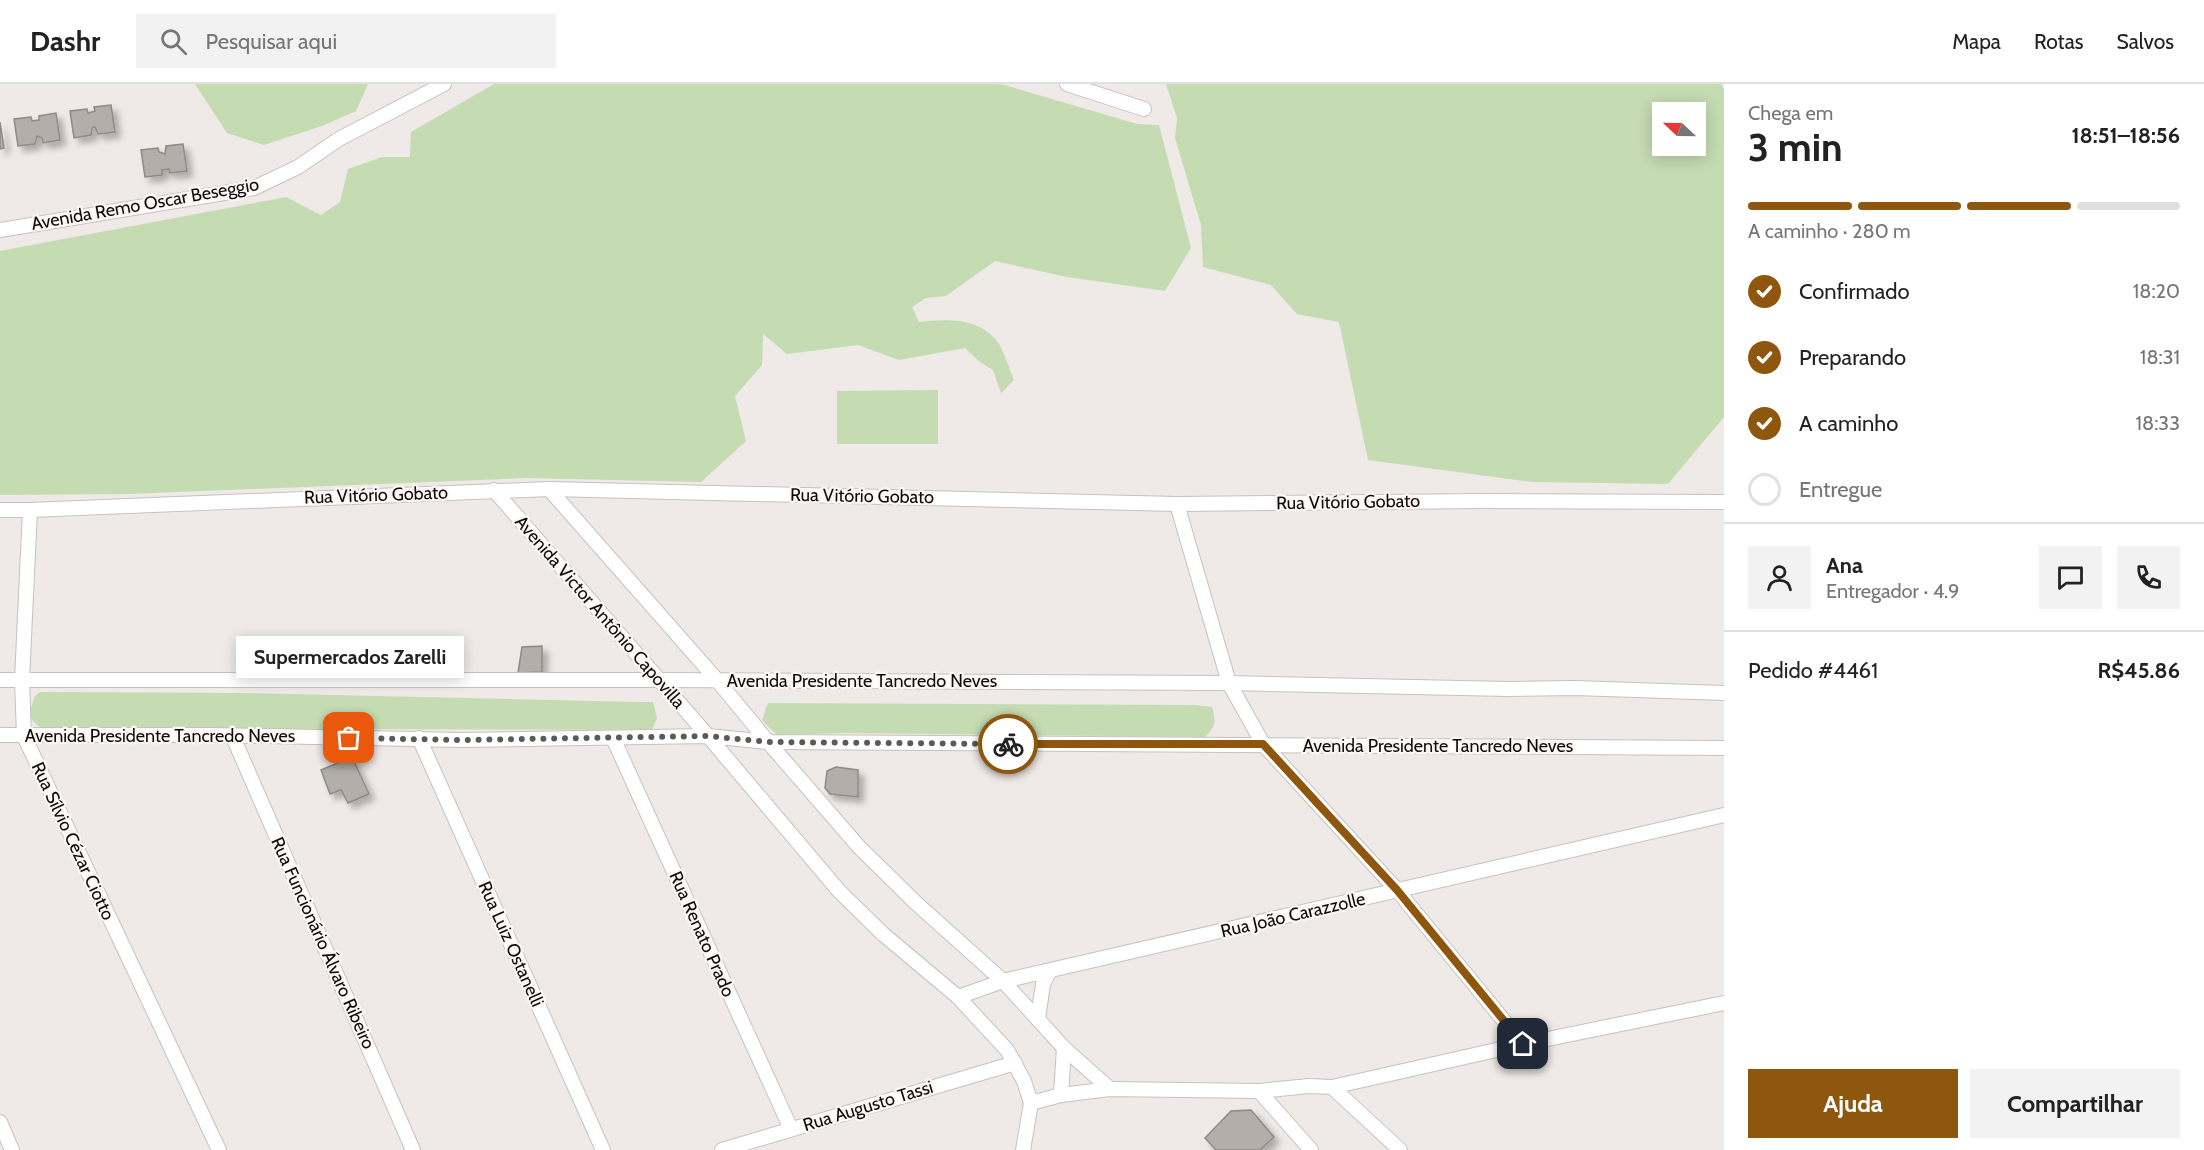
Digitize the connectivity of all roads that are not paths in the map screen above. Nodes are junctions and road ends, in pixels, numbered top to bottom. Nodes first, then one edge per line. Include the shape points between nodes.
1 (444, 84) edge
2 (1067, 84) edge
3 (1144, 109) dead end
4 (0, 230) edge
5 (549, 489) junction
6 (494, 490) junction
7 (1724, 502) edge
8 (1177, 504) junction
9 (0, 510) edge
10 (30, 510) junction
11 (0, 680) edge
12 (22, 680) junction
13 (658, 680) junction
14 (717, 680) junction
15 (1229, 683) junction
16 (1724, 693) edge
17 (0, 735) edge
18 (24, 736) junction
19 (708, 736) junction
20 (233, 737) junction
21 (419, 738) junction
22 (613, 738) junction
23 (768, 742) junction
24 (1263, 744) junction
25 (1724, 748) edge
26 (1724, 815) edge
27 (1397, 890) junction
28 (1049, 972) junction
29 (1003, 981) junction
30 (958, 997) junction
31 (1724, 1004) edge
32 (1038, 1019) junction
33 (1523, 1044) junction
34 (1064, 1048) junction
35 (1015, 1063) junction
36 (1332, 1088) junction
37 (1110, 1089) junction
38 (1259, 1091) junction
39 (1061, 1095) junction
40 (1031, 1103) junction
41 (0, 1122) edge
42 (791, 1129) junction
43 (12, 1150) edge
44 (219, 1150) edge
45 (413, 1150) edge
46 (603, 1150) edge
47 (722, 1150) edge
48 (1023, 1150) edge
49 (1311, 1150) edge
50 (1400, 1150) edge

1 - 4 street, Avenida Remo Oscar Beseggio via 254,188
2 - 3 street
5 - 6 street, Rua Vitório Gobato
5 - 8 street, Rua Vitório Gobato
5 - 14 street
6 - 10 street, Rua Vitório Gobato
6 - 13 street, Avenida Victor Antônio Capovilla
7 - 8 street, Rua Vitório Gobato
8 - 15 street
9 - 10 street, Rua Vitório Gobato
10 - 12 street, Rua Sílvio Cézar Ciotto
11 - 12 street, Avenida Presidente Tancredo Neves
12 - 13 street, Avenida Presidente Tancredo Neves
12 - 18 street, Rua Sílvio Cézar Ciotto
13 - 14 street, Avenida Presidente Tancredo Neves
13 - 19 street, Avenida Victor Antônio Capovilla
14 - 15 street, Avenida Presidente Tancredo Neves
14 - 23 street
15 - 16 street, Avenida Presidente Tancredo Neves
15 - 24 street
17 - 18 street, Avenida Presidente Tancredo Neves
18 - 20 street, Avenida Presidente Tancredo Neves
18 - 44 street, Rua Sílvio Cézar Ciotto
19 - 22 street, Avenida Presidente Tancredo Neves
19 - 23 street, Avenida Presidente Tancredo Neves
19 - 30 street, Avenida Victor Antônio Capovilla via 839,891
20 - 21 street, Avenida Presidente Tancredo Neves
20 - 45 street, Rua Funcionário Álvaro Ribeiro
21 - 22 street, Avenida Presidente Tancredo Neves
21 - 46 street, Rua Luiz Ostanelli
22 - 42 street, Rua Renato Prado
23 - 24 street, Avenida Presidente Tancredo Neves
23 - 29 street via 916,903
24 - 25 street, Avenida Presidente Tancredo Neves
24 - 27 street
26 - 27 street, Rua João Carazzolle
27 - 28 street, Rua João Carazzolle
27 - 33 street
28 - 29 street, Rua João Carazzolle
28 - 32 street via 1043,984
29 - 30 street, Rua João Carazzolle
29 - 32 street
30 - 35 street, Avenida Victor Antônio Capovilla
31 - 33 street
32 - 34 street
33 - 36 street
34 - 37 street
34 - 39 street
35 - 40 street, Avenida Victor Antônio Capovilla
35 - 42 street, Rua Augusto Tassi
36 - 38 street
36 - 50 street
37 - 38 street
37 - 39 street
38 - 49 street
39 - 40 street
40 - 48 street
41 - 43 street
42 - 47 street, Rua Augusto Tassi

